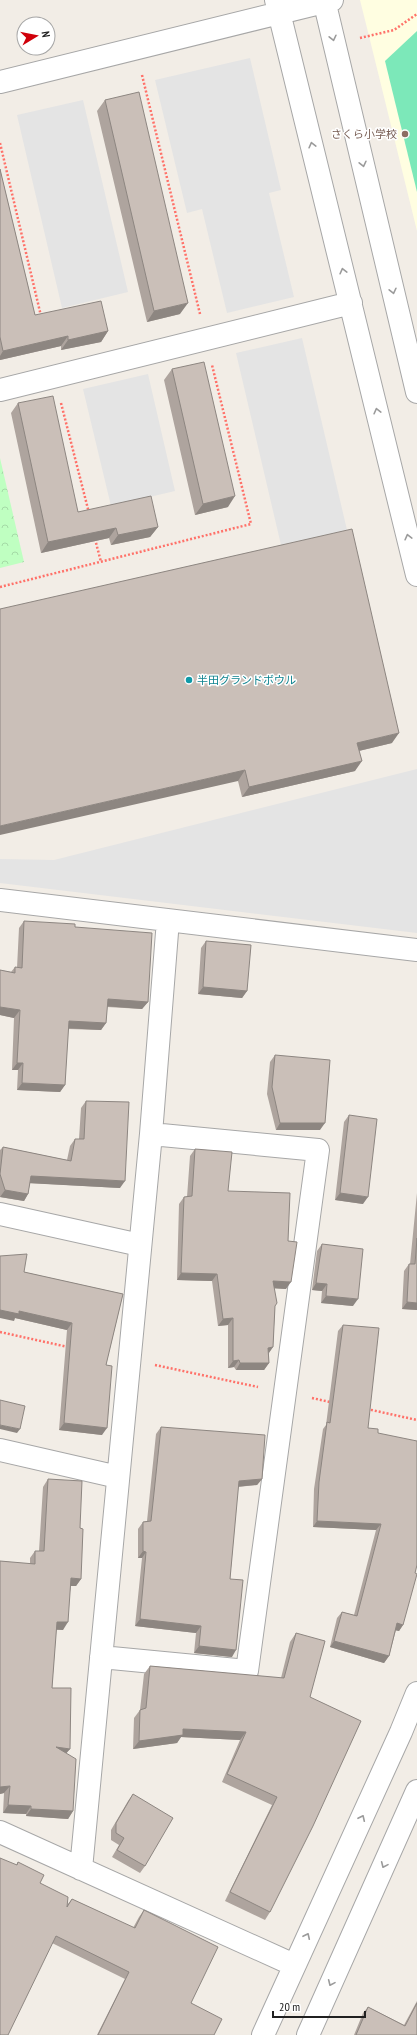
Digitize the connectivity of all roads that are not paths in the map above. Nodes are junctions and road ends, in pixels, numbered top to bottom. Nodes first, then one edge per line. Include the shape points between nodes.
1 (327, 1) edge
2 (278, 6) edge
3 (0, 82) edge
4 (351, 303) junction
5 (0, 390) edge
6 (417, 392) edge
7 (417, 575) edge
8 (0, 900) edge
9 (168, 920) junction
10 (417, 950) edge
11 (151, 1134) junction
12 (0, 1214) edge
13 (140, 1245) junction
14 (0, 1450) edge
15 (118, 1477) junction
16 (100, 1658) junction
17 (417, 1693) edge
18 (417, 1791) edge
19 (0, 1832) edge
20 (81, 1869) junction
21 (294, 1965) junction
22 (263, 2035) edge
23 (308, 2035) edge

1 - 2 street
1 -> 6 street
2 - 3 street
4 -> 2 street
4 - 5 street
7 -> 4 street
8 - 9 street
9 - 10 street
9 - 11 street
11 - 13 street
11 - 16 street via 318,1150 247,1671
12 - 13 street
13 - 15 street
14 - 15 street
15 - 16 street
16 - 20 street
21 -> 17 street via 402,1732
18 -> 23 street
19 - 20 street
20 - 21 street
21 - 22 street

